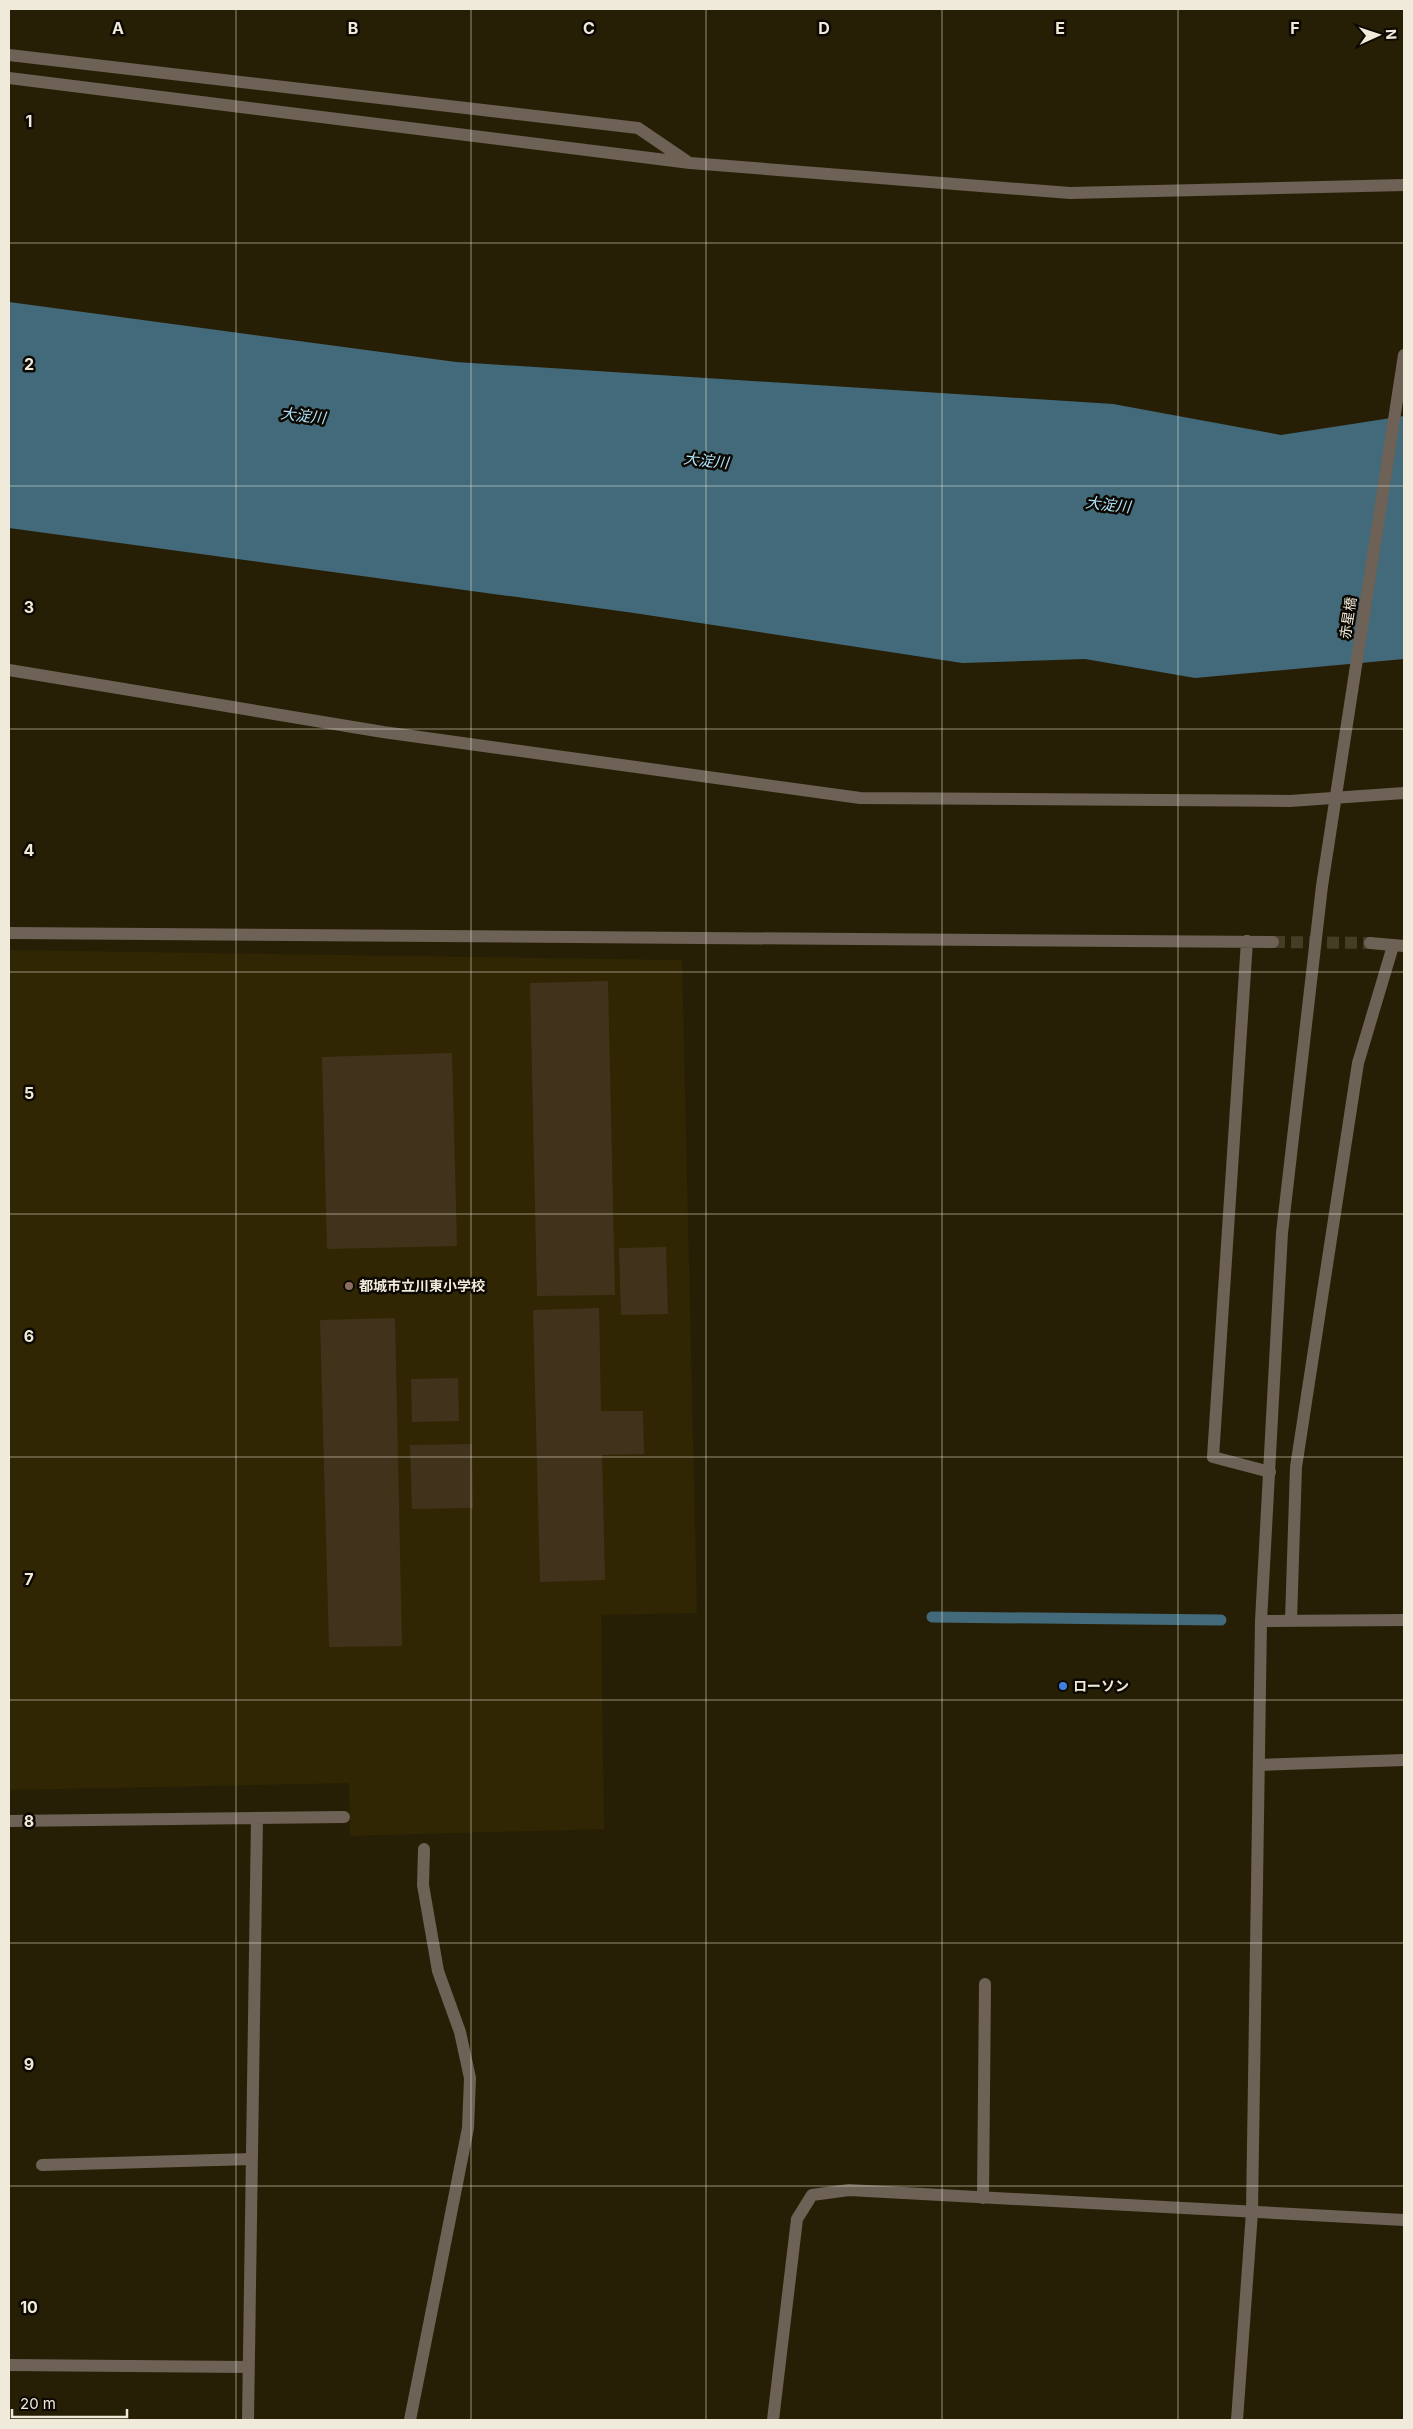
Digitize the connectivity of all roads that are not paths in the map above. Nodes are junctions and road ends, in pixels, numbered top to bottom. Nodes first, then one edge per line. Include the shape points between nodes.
1 (9, 54) edge
2 (9, 78) edge
3 (690, 163) junction
4 (1404, 185) edge
5 (1404, 355) edge
6 (9, 670) edge
7 (1404, 793) edge
8 (9, 933) edge
9 (1247, 941) junction
10 (1273, 942) tunnel mouth
11 (1370, 943) tunnel mouth
12 (1399, 946) edge
13 (1270, 1472) junction
14 (1291, 1620) junction
15 (1404, 1620) edge
16 (1261, 1621) junction
17 (1404, 1760) edge
18 (1259, 1765) junction
19 (257, 1818) junction
20 (344, 1818) dead end
21 (9, 1821) edge
22 (424, 1849) dead end
23 (985, 1984) dead end
24 (251, 2159) junction
25 (42, 2165) dead end
26 (983, 2198) junction
27 (1252, 2212) junction
28 (1404, 2220) edge
29 (9, 2366) edge
30 (248, 2367) junction
31 (248, 2420) edge
32 (410, 2420) edge
33 (773, 2420) edge
34 (1237, 2420) edge

1 - 3 street via 638,128
2 - 3 street
3 - 4 street via 1070,193
5 - 13 street, 赤星橋 via 1322,886 1282,1234
6 - 7 street via 383,732 860,798 1290,801
8 - 9 street
9 - 10 street
9 - 13 street via 1213,1458
11 - 12 street
12 - 14 street via 1358,1063 1296,1467
13 - 16 street, 赤星橋
14 - 15 street
14 - 16 street
16 - 18 street, 赤星橋
17 - 18 street
18 - 27 street, 赤星橋
19 - 20 street
19 - 21 street
19 - 24 street
22 - 32 street via 423,1885 438,1971 460,2032 470,2078 468,2128
23 - 26 street
24 - 25 street
24 - 30 street
26 - 27 street
26 - 33 street via 849,2190 812,2195 797,2219
27 - 28 street
27 - 34 street, 赤星橋
29 - 30 street
30 - 31 street

